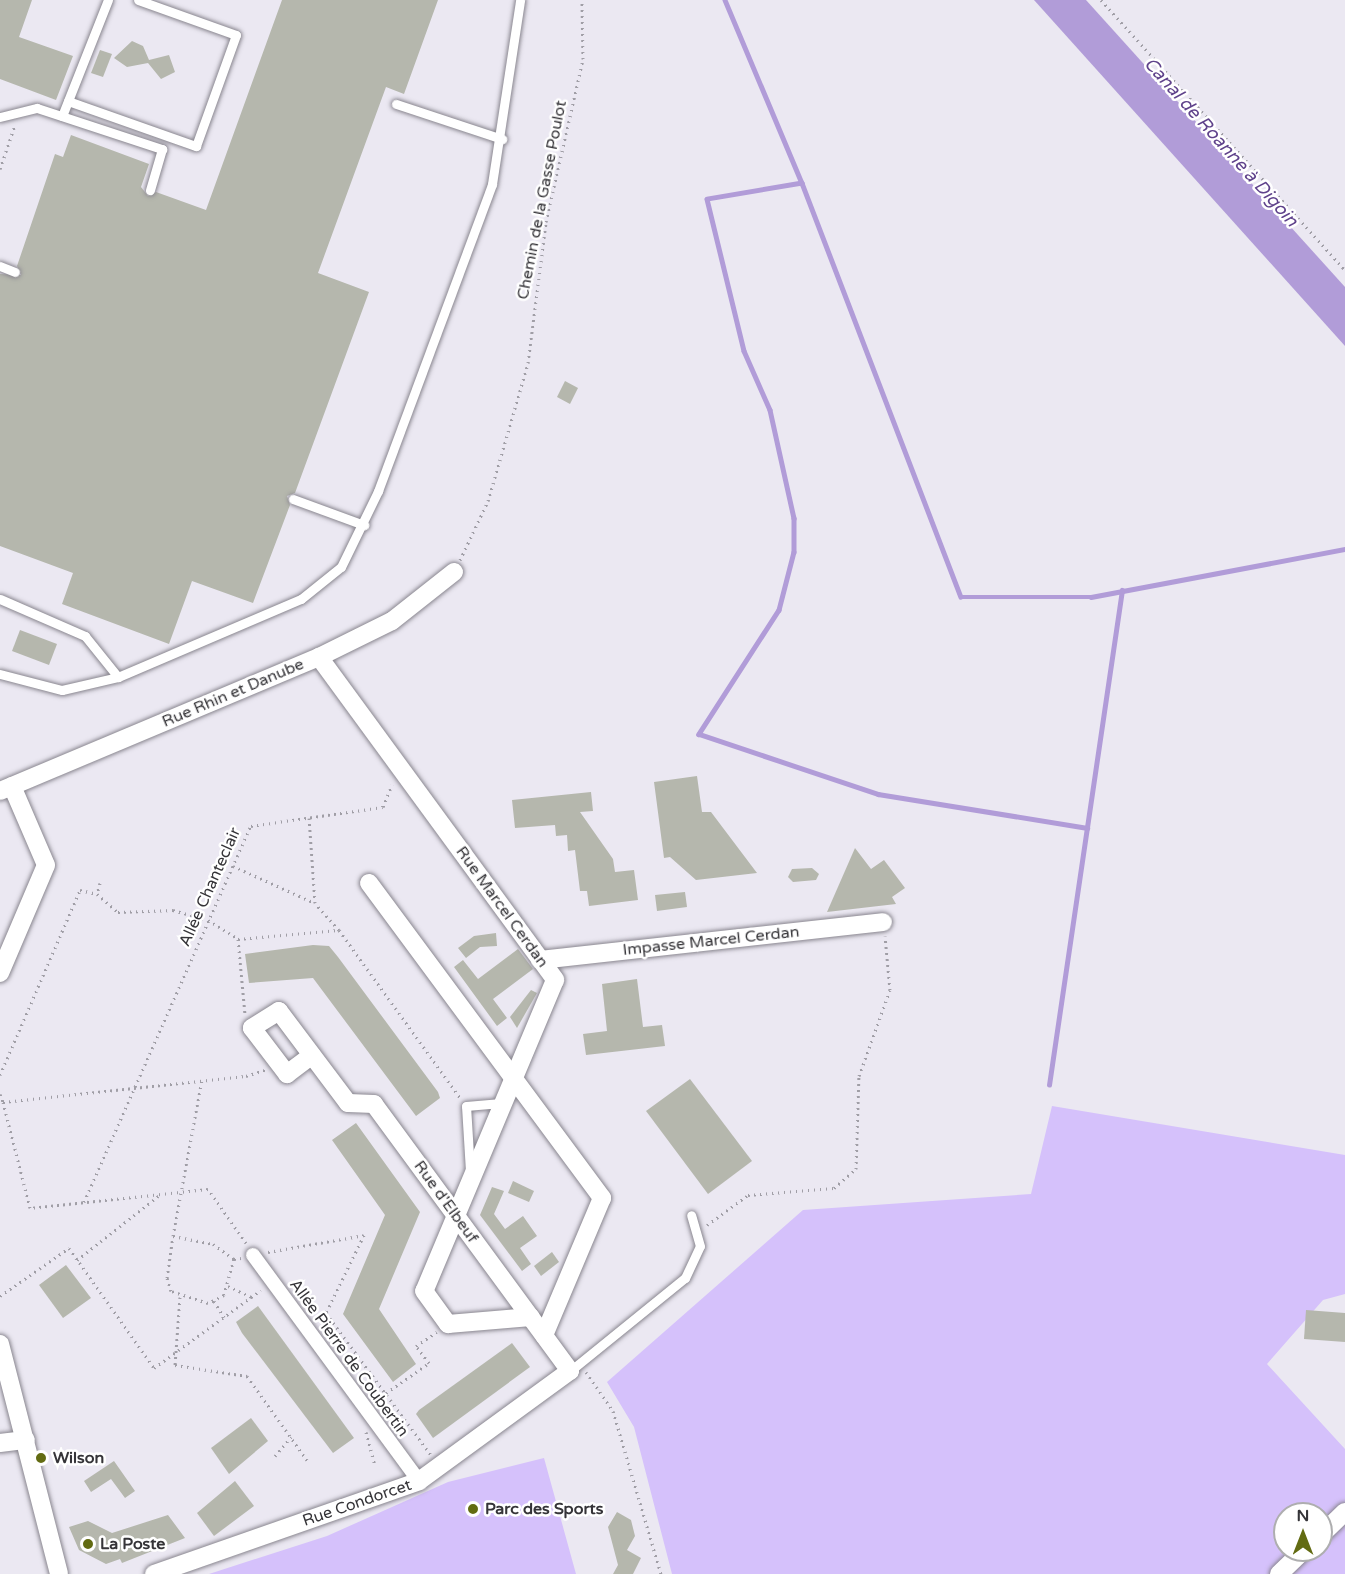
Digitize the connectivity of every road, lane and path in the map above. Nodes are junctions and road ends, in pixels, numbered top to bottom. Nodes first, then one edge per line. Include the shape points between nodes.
1 (108, 0) edge
2 (138, 0) edge
3 (520, 0) edge
4 (582, 0) edge
5 (1101, 0) edge
6 (68, 101) junction
7 (396, 104) dead end
8 (20, 109) junction
9 (62, 116) junction
10 (0, 117) edge
11 (502, 139) junction
12 (0, 169) edge
13 (150, 190) dead end
14 (0, 267) edge
15 (1345, 270) edge
16 (15, 272) dead end
17 (293, 500) dead end
18 (364, 525) junction
19 (454, 572) joint
20 (0, 599) edge
21 (319, 657) junction
22 (0, 674) edge
23 (118, 677) junction
24 (400, 766) junction
25 (6, 788) edge
26 (309, 818) junction
27 (233, 866) junction
28 (100, 883) dead end
29 (369, 883) dead end
30 (97, 894) junction
31 (315, 903) junction
32 (208, 920) junction
33 (882, 922) joint
34 (339, 930) junction
35 (238, 939) junction
36 (5, 949) edge
37 (540, 960) junction
38 (0, 973) edge
39 (252, 1028) junction
40 (312, 1055) junction
41 (278, 1063) junction
42 (0, 1075) edge
43 (202, 1080) junction
44 (514, 1080) junction
45 (134, 1087) junction
46 (0, 1094) edge
47 (3, 1102) junction
48 (504, 1103) junction
49 (466, 1106) junction
50 (471, 1182) junction
51 (181, 1191) junction
52 (162, 1193) junction
53 (84, 1202) junction
54 (691, 1215) dead end
55 (456, 1216) junction
56 (699, 1233) junction
57 (173, 1236) junction
58 (225, 1251) dead end
59 (254, 1255) junction
60 (234, 1259) dead end
61 (77, 1260) junction
62 (273, 1282) junction
63 (228, 1286) junction
64 (0, 1296) edge
65 (180, 1297) junction
66 (252, 1297) junction
67 (214, 1300) junction
68 (224, 1317) junction
69 (531, 1317) junction
70 (448, 1324) junction
71 (544, 1335) junction
72 (0, 1344) edge
73 (172, 1355) junction
74 (575, 1367) junction
75 (386, 1393) junction
76 (378, 1425) junction
77 (291, 1437) junction
78 (26, 1440) junction
79 (0, 1443) edge
80 (275, 1456) dead end
81 (309, 1463) dead end
82 (375, 1465) dead end
83 (440, 1466) junction
84 (419, 1481) junction
85 (1345, 1512) edge
86 (1333, 1524) edge
87 (1292, 1562) edge
88 (59, 1574) edge
89 (154, 1574) edge
90 (661, 1574) edge
91 (1279, 1574) edge

1 - 6 lane
2 - 6 lane via 236,35 196,146
3 - 11 lane
4 - 19 path, Chemin de la Gasse Poulot via 583,59 546,222 528,363 488,501
5 - 15 path
6 - 9 lane
7 - 11 lane
8 - 9 lane
8 - 10 lane
8 - 12 path
9 - 13 lane via 162,149
11 - 18 lane via 492,184
14 - 16 lane
17 - 18 lane
18 - 23 lane via 340,567 302,599
19 - 21 street, Rue Rhin et Danube via 392,621
20 - 23 lane via 85,636
21 - 24 street, Rue Marcel Cerdan
21 - 25 street, Rue Rhin et Danube
22 - 23 lane via 62,690
24 - 26 path, Allée Chanteclair via 383,807
24 - 37 street, Rue Marcel Cerdan
25 - 36 street via 46,865
26 - 27 path, Allée Chanteclair via 251,826
26 - 31 path
27 - 31 path
27 - 32 path, Allée Chanteclair
28 - 30 path
29 - 44 street
30 - 32 path via 118,912 173,910
30 - 42 path via 80,890
31 - 34 path
32 - 35 path
32 - 45 path, Allée Chanteclair
33 - 37 street, Impasse Marcel Cerdan
33 - 56 path via 890,990 858,1076 856,1169 834,1188 748,1195
34 - 35 path
34 - 49 path
35 - 39 path via 246,1019
36 - 38 street
37 - 44 street, Rue Marcel Cerdan via 555,980
39 - 40 street via 279,1011
39 - 41 street
40 - 41 street via 287,1074
40 - 55 street, Rue d'Elbeuf via 348,1103 374,1104
41 - 43 path via 246,1076
43 - 45 path
43 - 51 path
44 - 48 street, Rue Marcel Cerdan
44 - 71 street via 602,1198
45 - 47 path
45 - 53 path, Allée Chanteclair
46 - 47 path
47 - 53 path via 30,1208
48 - 49 lane
48 - 50 street, Rue Marcel Cerdan
49 - 50 lane
50 - 55 street, Rue Marcel Cerdan
51 - 52 path
51 - 57 path
51 - 59 path via 207,1188
52 - 53 path
52 - 61 path
54 - 56 lane
55 - 69 street, Rue d'Elbeuf
55 - 70 street, Rue Marcel Cerdan via 424,1291
56 - 74 lane via 696,1262 685,1278
57 - 58 path
57 - 65 path via 167,1278 171,1291
59 - 62 street, Allée Pierre de Coubertin
59 - 75 path via 364,1235 326,1313
60 - 63 path
61 - 64 path via 69,1248
61 - 73 path via 154,1368
62 - 66 path
62 - 76 street, Allée Pierre de Coubertin
63 - 66 path
63 - 67 path
65 - 67 path
65 - 73 path
66 - 68 path
67 - 68 path
68 - 73 path
69 - 70 street
69 - 71 street, Rue d'Elbeuf
70 - 75 path via 416,1346 429,1363
71 - 74 street, Rue d'Elbeuf
72 - 78 street
73 - 77 path via 175,1365 247,1376
74 - 83 street, Rue Condorcet
74 - 90 path via 613,1411
75 - 83 path
76 - 82 path via 362,1434
76 - 84 street, Allée Pierre de Coubertin
77 - 80 path
77 - 81 path
78 - 79 street
78 - 88 street
83 - 84 street, Rue Condorcet
84 - 89 street, Rue Condorcet
85 - 86 street
87 - 91 street

